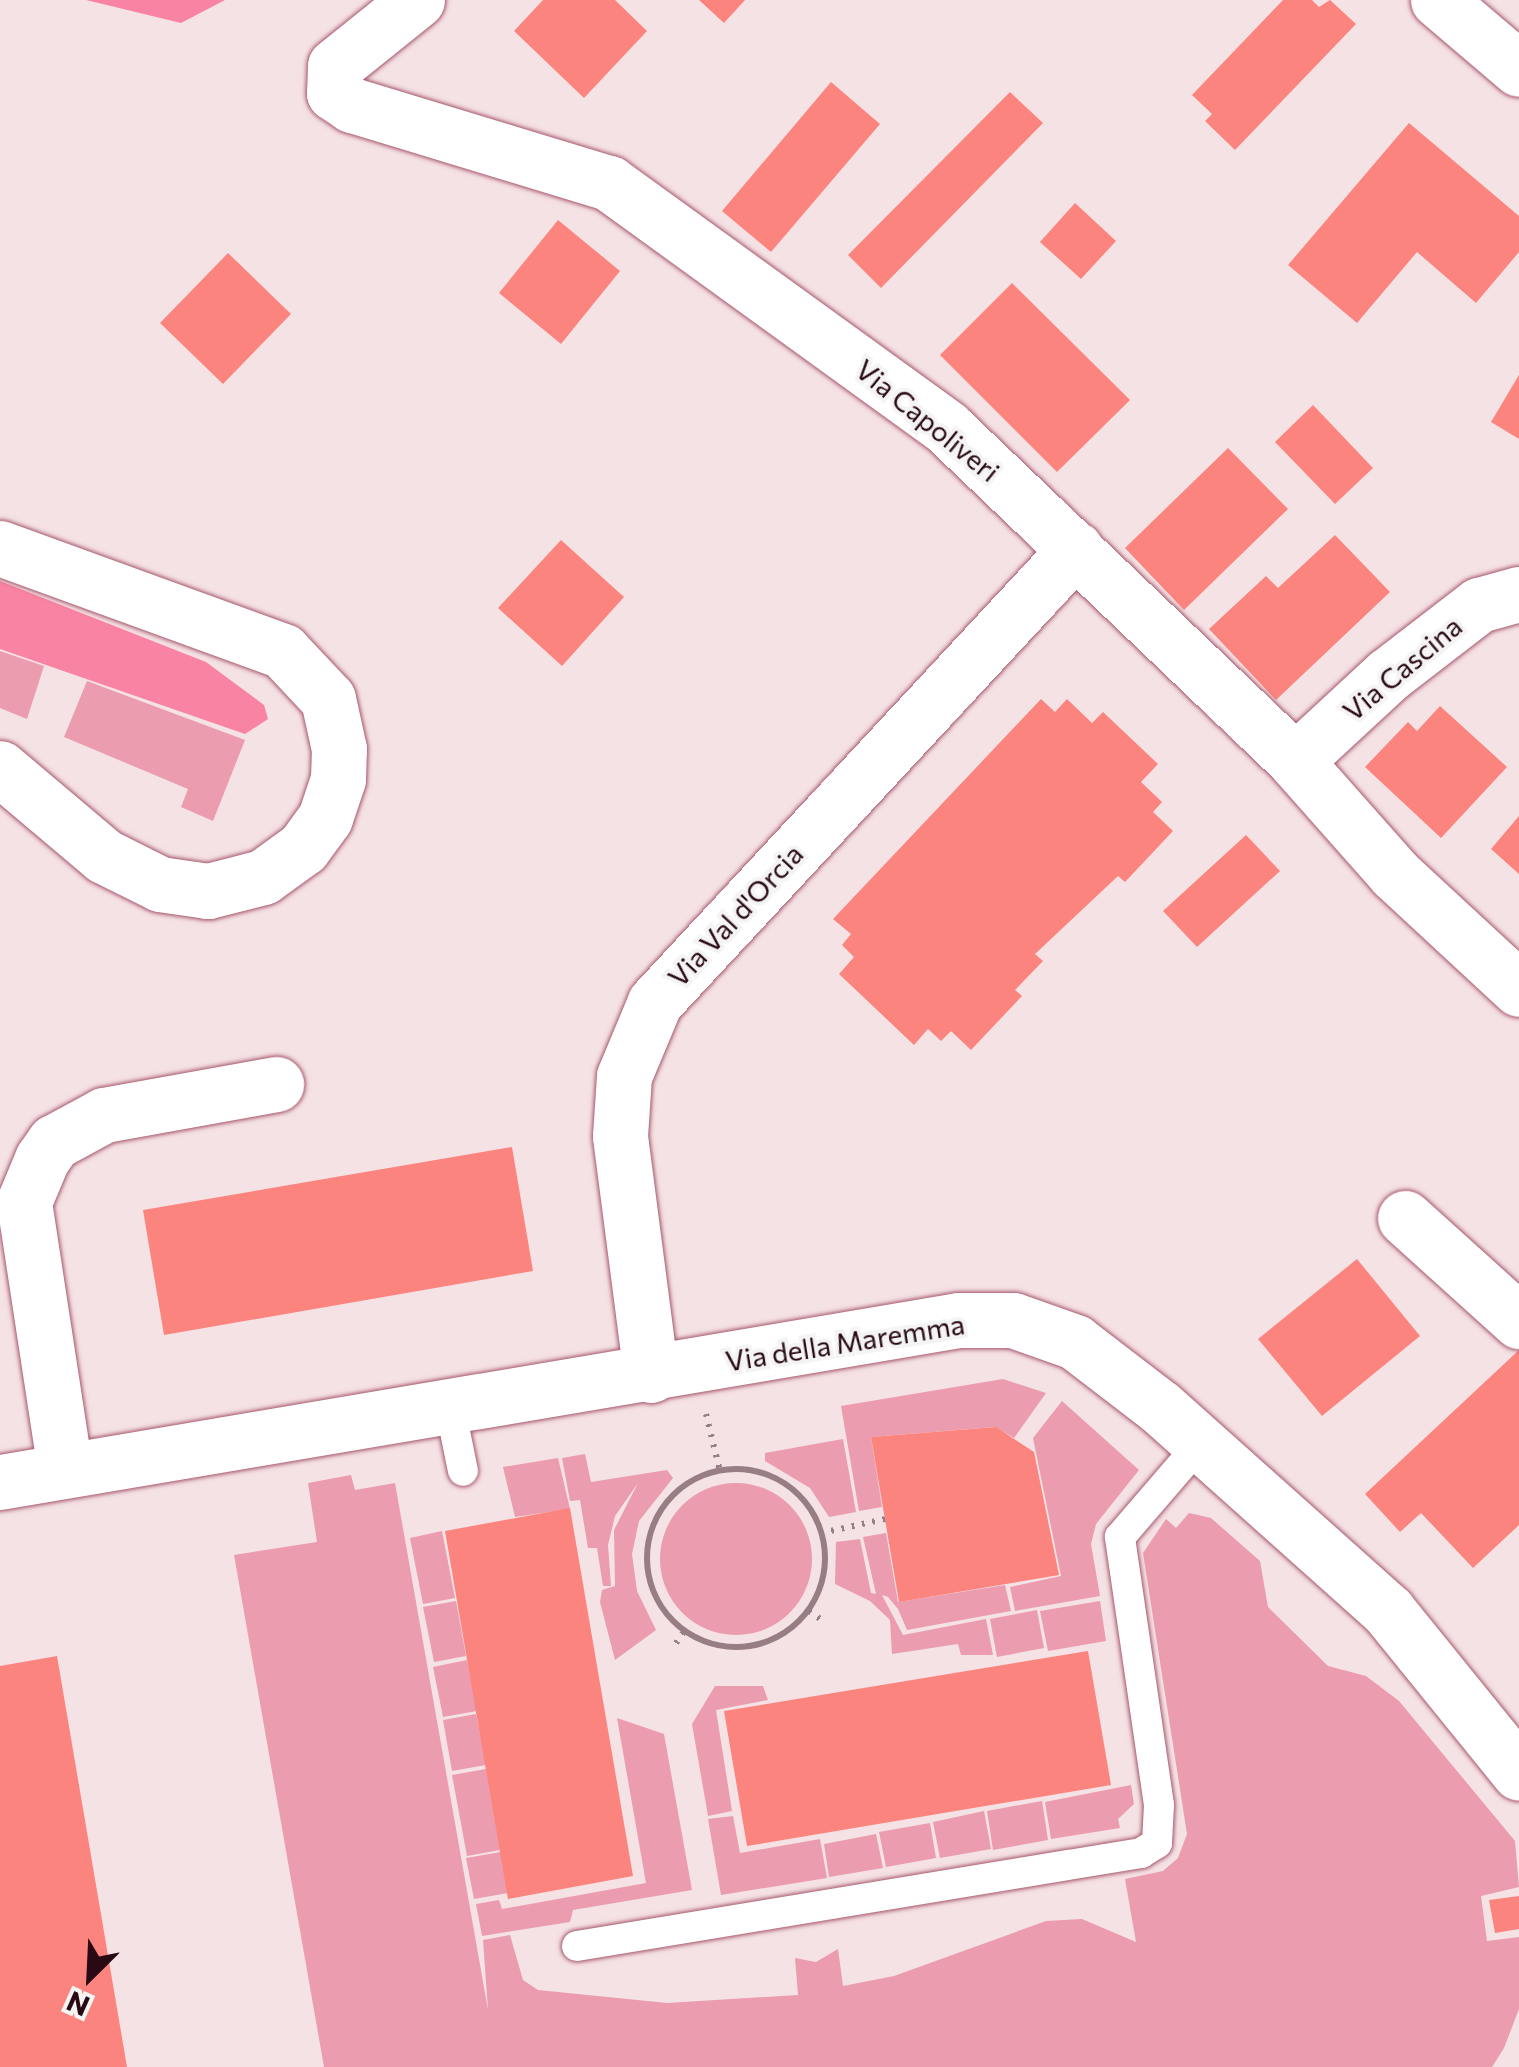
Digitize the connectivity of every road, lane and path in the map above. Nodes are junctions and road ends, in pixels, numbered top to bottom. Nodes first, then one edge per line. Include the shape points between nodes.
1 (416, 0) edge
2 (1438, 0) edge
3 (1519, 69) edge
4 (0, 548) edge
5 (1076, 549) junction
6 (1519, 594) edge
7 (1294, 761) junction
8 (0, 768) edge
9 (1519, 990) edge
10 (276, 1084) dead end
11 (1405, 1218) dead end
12 (1519, 1321) edge
13 (650, 1375) junction
14 (704, 1404) dead end
15 (450, 1407) junction
16 (1200, 1444) junction
17 (65, 1470) junction
18 (463, 1470) dead end
19 (720, 1471) junction
20 (0, 1482) edge
21 (885, 1519) dead end
22 (822, 1533) junction
23 (809, 1611) junction
24 (822, 1620) dead end
25 (685, 1630) junction
26 (676, 1643) dead end
27 (1519, 1773) edge
28 (577, 1946) dead end

1 - 5 street, Via Capoliveri via 335,66 334,93 352,105 609,183 947,428
2 - 3 street
4 - 8 street via 284,651 328,699 339,749 325,818 303,848 264,877 208,891 160,884 104,856
5 - 7 street, Via Capoliveri
5 - 13 street, Via Val d'Orcia via 655,1002 624,1076 620,1136
6 - 7 street, Via Cascina via 1479,605 1388,675
7 - 9 street, Via Capoliveri via 1395,874
10 - 17 street via 104,1115 54,1142 42,1159 24,1202
11 - 12 street
13 - 15 street, Via della Maremma
13 - 16 street, Via della Maremma via 959,1320 1014,1320 1075,1342
14 - 19 path
15 - 17 street, Via della Maremma
15 - 18 lane
16 - 27 street, Via della Maremma via 1388,1611
16 - 28 lane via 1120,1537 1159,1805 1157,1844 1141,1853
17 - 20 street, Via della Maremma
19 - 22 path via 761,1471 787,1484 808,1503
19 - 25 path via 681,1487 649,1536 655,1596
21 - 22 path
22 - 23 path via 823,1583
23 - 24 path
23 - 25 path via 787,1632 758,1644 728,1647
25 - 26 path

